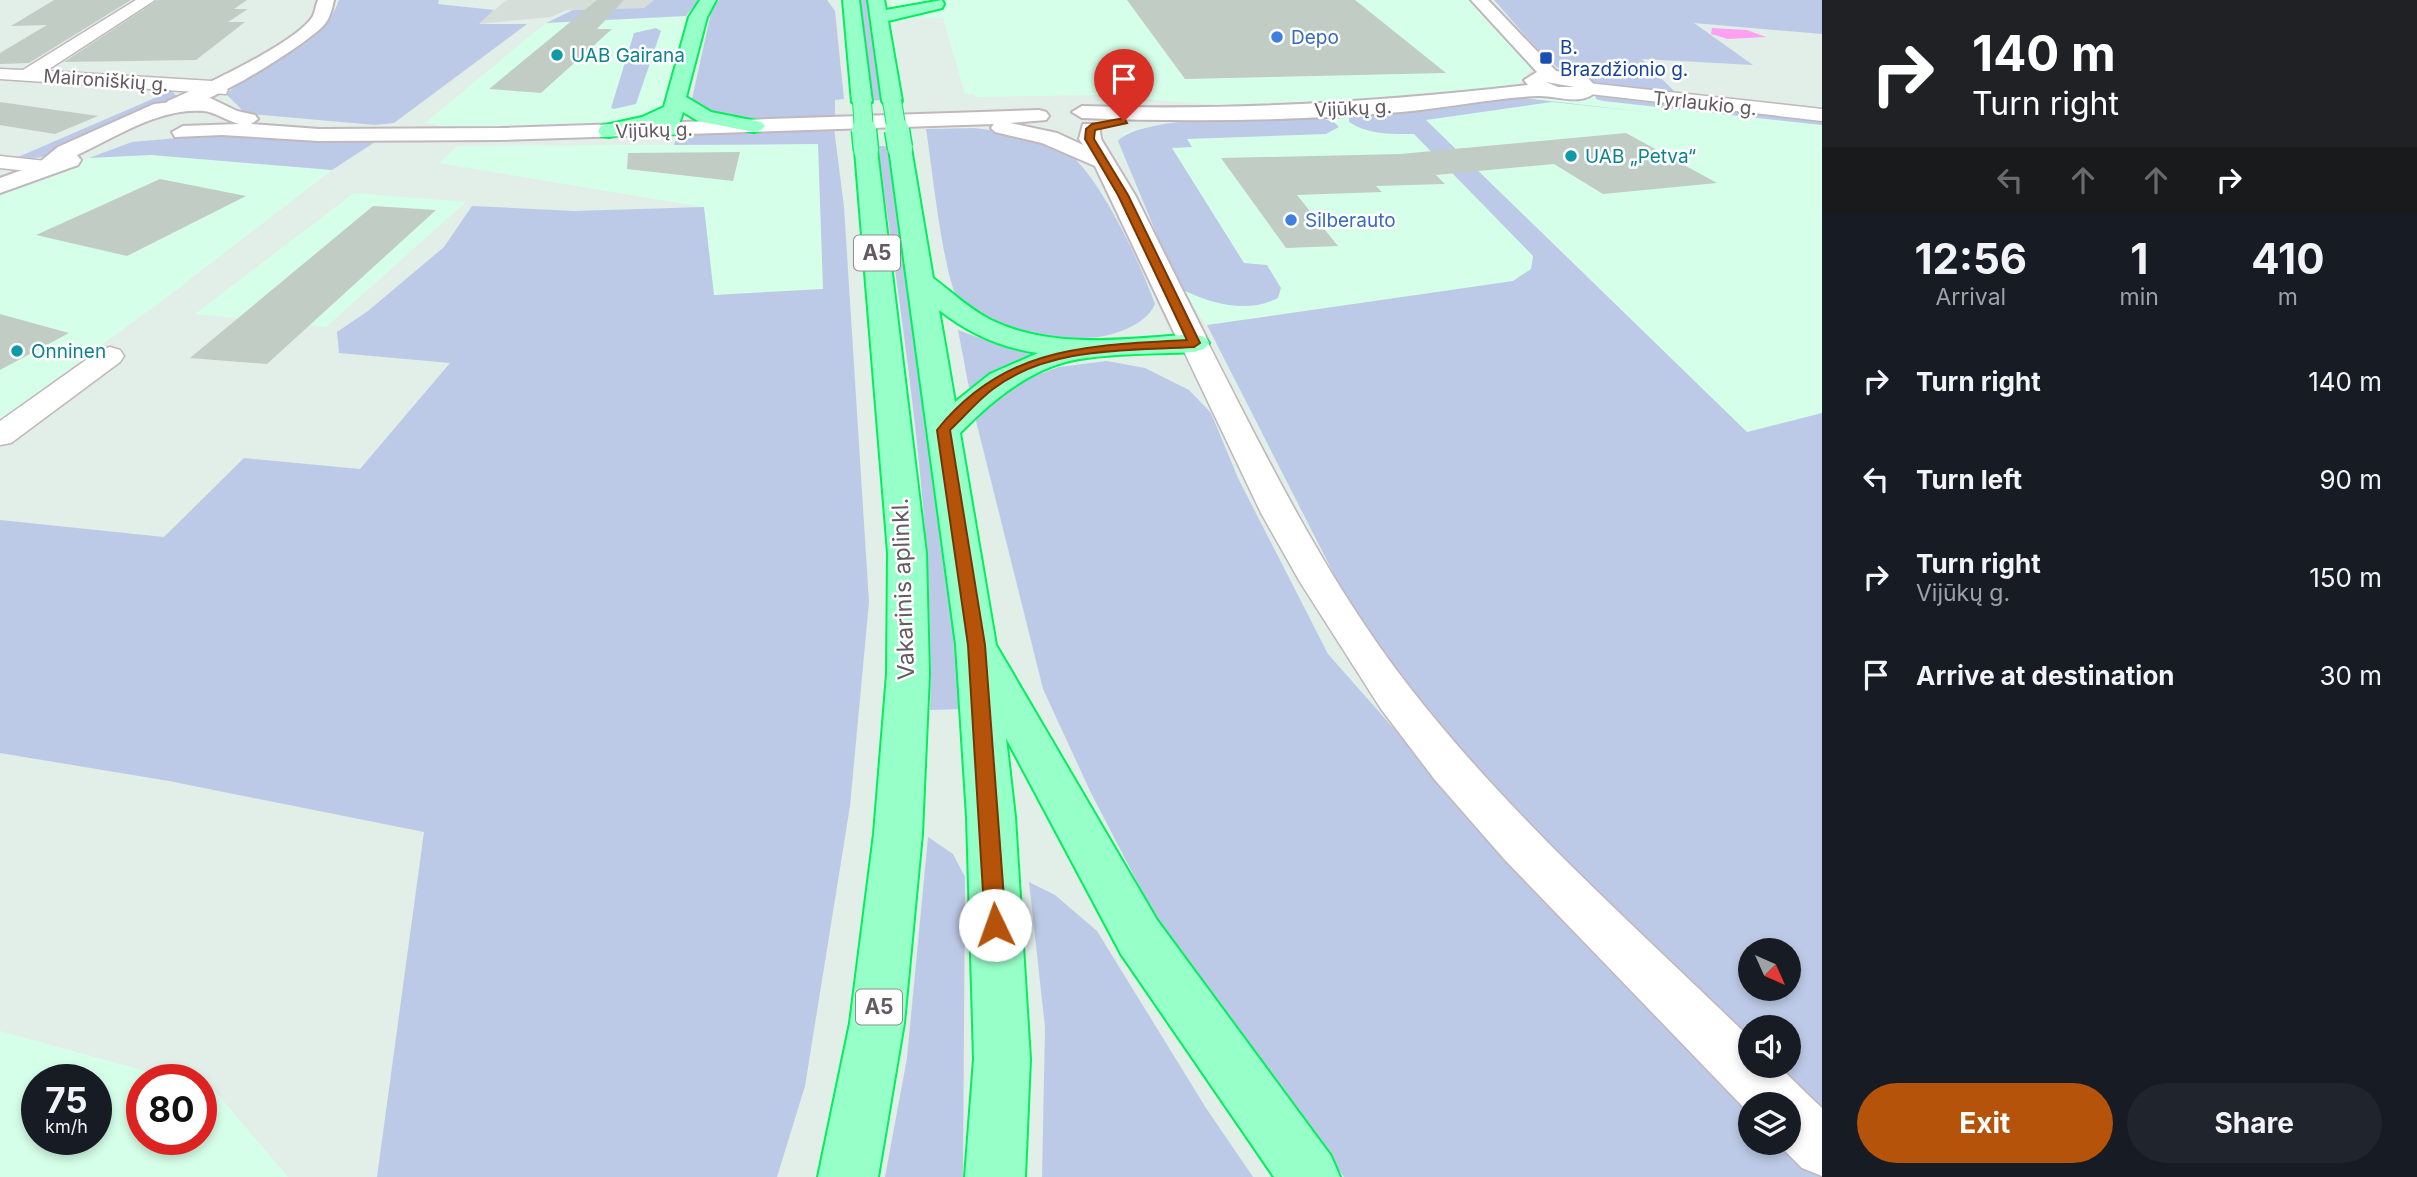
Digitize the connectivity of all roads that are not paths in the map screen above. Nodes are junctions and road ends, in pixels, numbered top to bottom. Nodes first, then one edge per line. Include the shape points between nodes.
1 (147, 0) edge
2 (326, 0) edge
3 (708, 0) edge
4 (1479, 0) edge
5 (847, 3) edge
6 (936, 4) dead end
7 (878, 9) edge
8 (0, 74) edge
9 (29, 74) junction
10 (1547, 82) junction
11 (1588, 89) joint
12 (218, 99) junction
13 (674, 113) junction
14 (1822, 115) edge
15 (1154, 116) junction
16 (132, 121) junction
17 (944, 121) junction
18 (1089, 122) junction
19 (979, 124) junction
20 (1048, 125) junction
21 (183, 132) junction
22 (364, 132) junction
23 (156, 134) junction
24 (0, 162) edge
25 (1102, 162) junction
26 (46, 167) junction
27 (0, 186) edge
28 (920, 281) junction
29 (1194, 343) junction
30 (1083, 349) junction
31 (110, 356) dead end
32 (943, 430) junction
33 (0, 436) edge
34 (976, 645) junction
35 (1767, 1092) edge
36 (1801, 1127) edge
37 (1822, 1148) edge
38 (848, 1177) edge
39 (995, 1177) edge
40 (1310, 1177) edge

1 - 9 street
2 - 12 main road via 320,20 248,68
3 - 13 highway via 698,17
4 - 10 main road
5 - 38 highway, Vakarinis aplinkl. / A5, bridge via 862,102 909,608 895,861 877,1023
6 - 7 highway via 899,11
7 - 28 highway, A5, bridge
8 - 9 street, Maironiškių g.
9 - 12 street, Maironiškių g.
10 - 11 main road via 1578,81
10 - 15 main road, Vijūkų g. via 1413,105
11 - 14 street, Tyrlaukio g.
12 - 16 main road, Vijūkų g. via 175,105
12 - 21 main road via 208,125
12 - 22 main road, Vijūkų g. via 243,119 334,125
13 - 17 main road, Vijūkų g. via 754,126
13 - 22 main road, Vijūkų g. via 609,131
15 - 18 main road, Vijūkų g.
15 - 25 main road via 1115,132
16 - 23 main road via 133,130
16 - 26 main road, Vijūkų g. via 66,152
17 - 19 main road, Vijūkų g.
17 - 20 main road, Vijūkų g.
18 - 20 main road, Vijūkų g.
18 - 25 main road via 1090,139
19 - 20 main road, Vijūkų g.
19 - 25 main road via 1049,138
20 - 25 main road
21 - 22 main road, Vijūkų g.
21 - 23 main road
23 - 26 main road via 115,142
24 - 26 street
25 - 29 main road via 1123,195
26 - 27 main road
28 - 30 highway via 978,325 1002,336
28 - 32 highway, A5
29 - 30 highway
29 - 35 street via 1278,513 1395,698 1521,846
30 - 32 highway via 1009,373
31 - 33 street
32 - 34 highway, A5
34 - 39 highway, A5 via 1002,1059
34 - 40 highway via 1139,937
36 - 37 street

